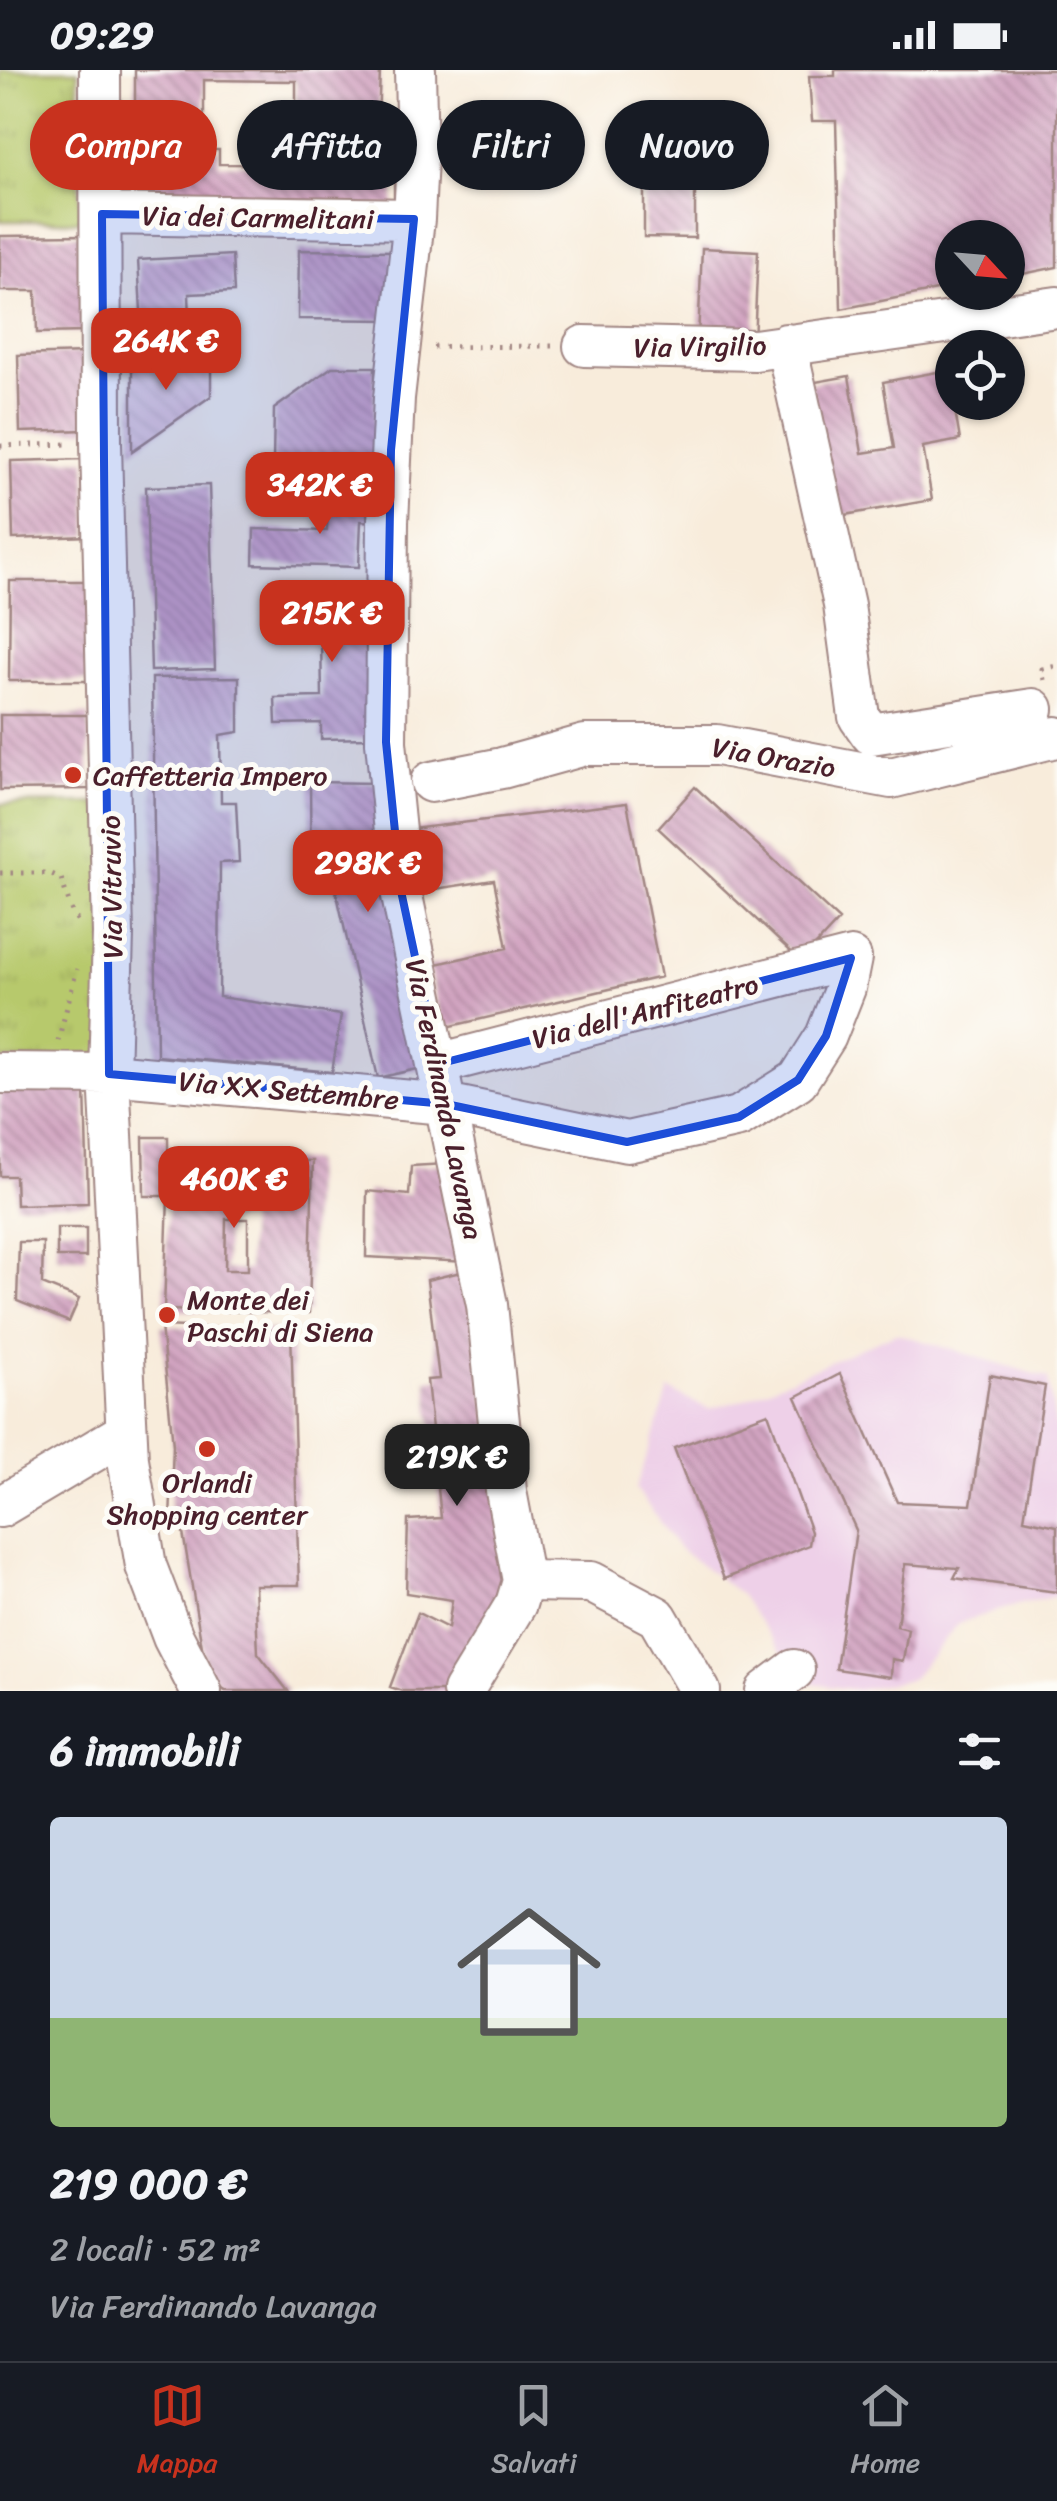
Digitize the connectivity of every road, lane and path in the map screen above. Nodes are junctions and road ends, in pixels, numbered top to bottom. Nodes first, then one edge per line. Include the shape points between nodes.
1 (100, 70) edge
2 (415, 70) edge
3 (102, 214) junction
4 (414, 218) junction
5 (1057, 307) edge
6 (786, 344) junction
7 (584, 346) joint
8 (400, 347) junction
9 (101, 443) junction
10 (0, 446) edge
11 (1057, 666) edge
12 (1044, 707) edge
13 (871, 734) junction
14 (891, 778) junction
15 (431, 782) dead end
16 (0, 872) edge
17 (105, 937) junction
18 (851, 958) joint
19 (438, 1064) junction
20 (0, 1072) edge
21 (48, 1073) junction
22 (109, 1074) junction
23 (446, 1104) junction
24 (126, 1432) junction
25 (0, 1507) edge
26 (523, 1581) junction
27 (201, 1691) edge
28 (463, 1691) edge
29 (700, 1691) edge

1 - 3 street, Via Vitruvio
2 - 4 street, Via Ferdinando Lavanga
3 - 4 street, Via dei Carmelitani
3 - 9 street, Via Vitruvio
4 - 8 street, Via Ferdinando Lavanga
5 - 6 street, Via Virgilio
6 - 7 street, Via Virgilio via 755,350
6 - 13 street via 844,605 859,717
7 - 8 path
8 - 19 street, Via Ferdinando Lavanga via 388,522 386,742 401,891
9 - 10 path
9 - 17 street, Via Vitruvio
11 - 12 path via 1042,668
12 - 13 street
12 - 14 street, Via Orazio
13 - 14 street
14 - 15 street, Via Orazio via 717,744 584,746
16 - 17 path via 62,878 72,912
17 - 21 path via 80,957
17 - 22 street, Via Vitruvio
18 - 19 street, Via dell'Anfiteatro
18 - 23 street, Via XX Settembre via 826,1036 798,1080 739,1117 627,1142
19 - 23 street, Via Ferdinando Lavanga
20 - 21 street, Via XX Settembre
21 - 22 street, Via XX Settembre
22 - 23 street, Via XX Settembre
22 - 24 street, Via Vitruvio
23 - 26 street, Via Ferdinando Lavanga via 487,1305 506,1490
24 - 25 street
24 - 27 street, Via Vitruvio via 146,1566
26 - 28 street
26 - 29 street via 590,1582 656,1617

